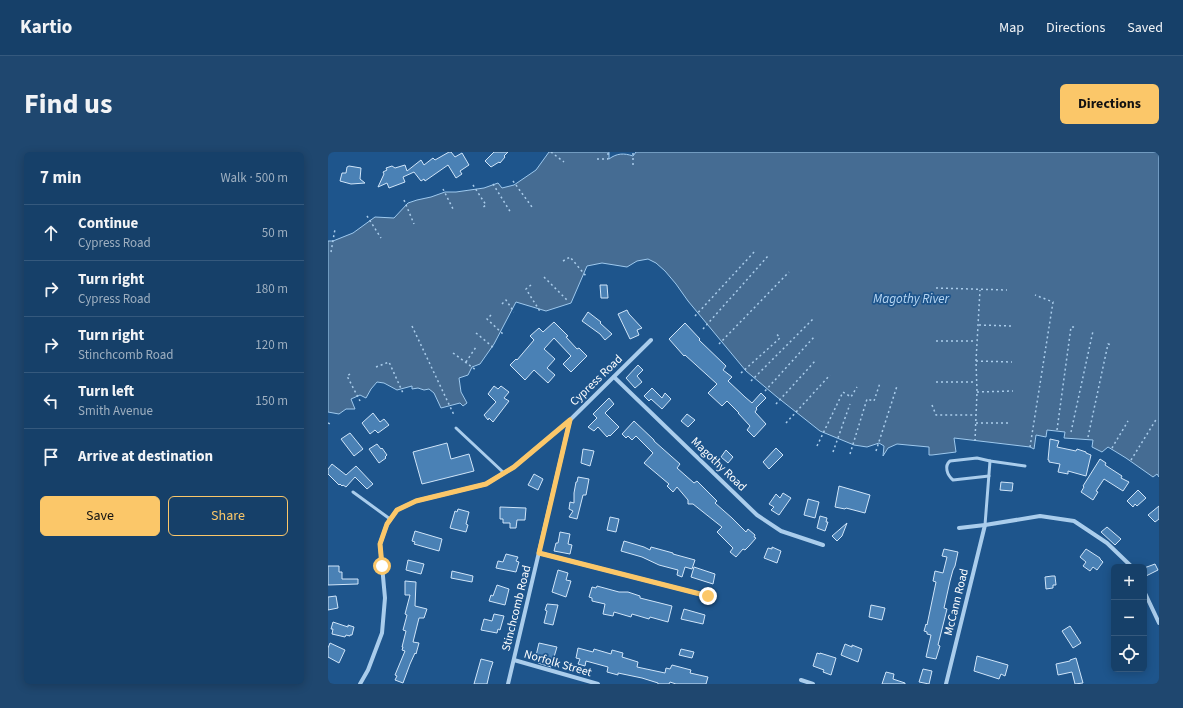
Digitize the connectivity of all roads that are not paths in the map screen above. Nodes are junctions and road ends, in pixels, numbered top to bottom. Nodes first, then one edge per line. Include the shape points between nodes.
1 (651, 340) dead end
2 (614, 377) junction
3 (570, 420) junction
4 (456, 428) dead end
5 (990, 461) junction
6 (1025, 466) dead end
7 (504, 473) junction
8 (989, 476) junction
9 (353, 492) dead end
10 (390, 520) junction
11 (985, 525) junction
12 (959, 528) dead end
13 (823, 544) dead end
14 (539, 553) junction
15 (1129, 564) edge
16 (708, 596) dead end
17 (1147, 597) edge
18 (1159, 623) edge
19 (514, 660) junction
20 (801, 680) dead end
21 (360, 684) edge
22 (508, 684) edge
23 (598, 684) edge
24 (813, 684) edge
25 (946, 684) edge

1 - 2 street, Cypress Road
2 - 3 street, Cypress Road
2 - 13 street, Magothy Road via 757,515 781,531
3 - 7 street, Cypress Road
3 - 14 street, Stinchcomb Road
4 - 7 lane
5 - 6 lane
5 - 8 lane
5 - 8 lane via 977,458 950,461 946,467 953,480
7 - 10 street, Cypress Road via 486,484 416,501 397,510
8 - 11 lane
9 - 10 lane
10 - 21 street, Cypress Road via 380,544 385,598 382,633
11 - 12 street
11 - 15 street via 1040,516 1074,521 1107,543
11 - 25 street, McCann Road
14 - 16 street
14 - 19 street, Stinchcomb Road
17 - 18 street
19 - 22 street, Stinchcomb Road
19 - 23 street, Norfolk Street
20 - 24 street

